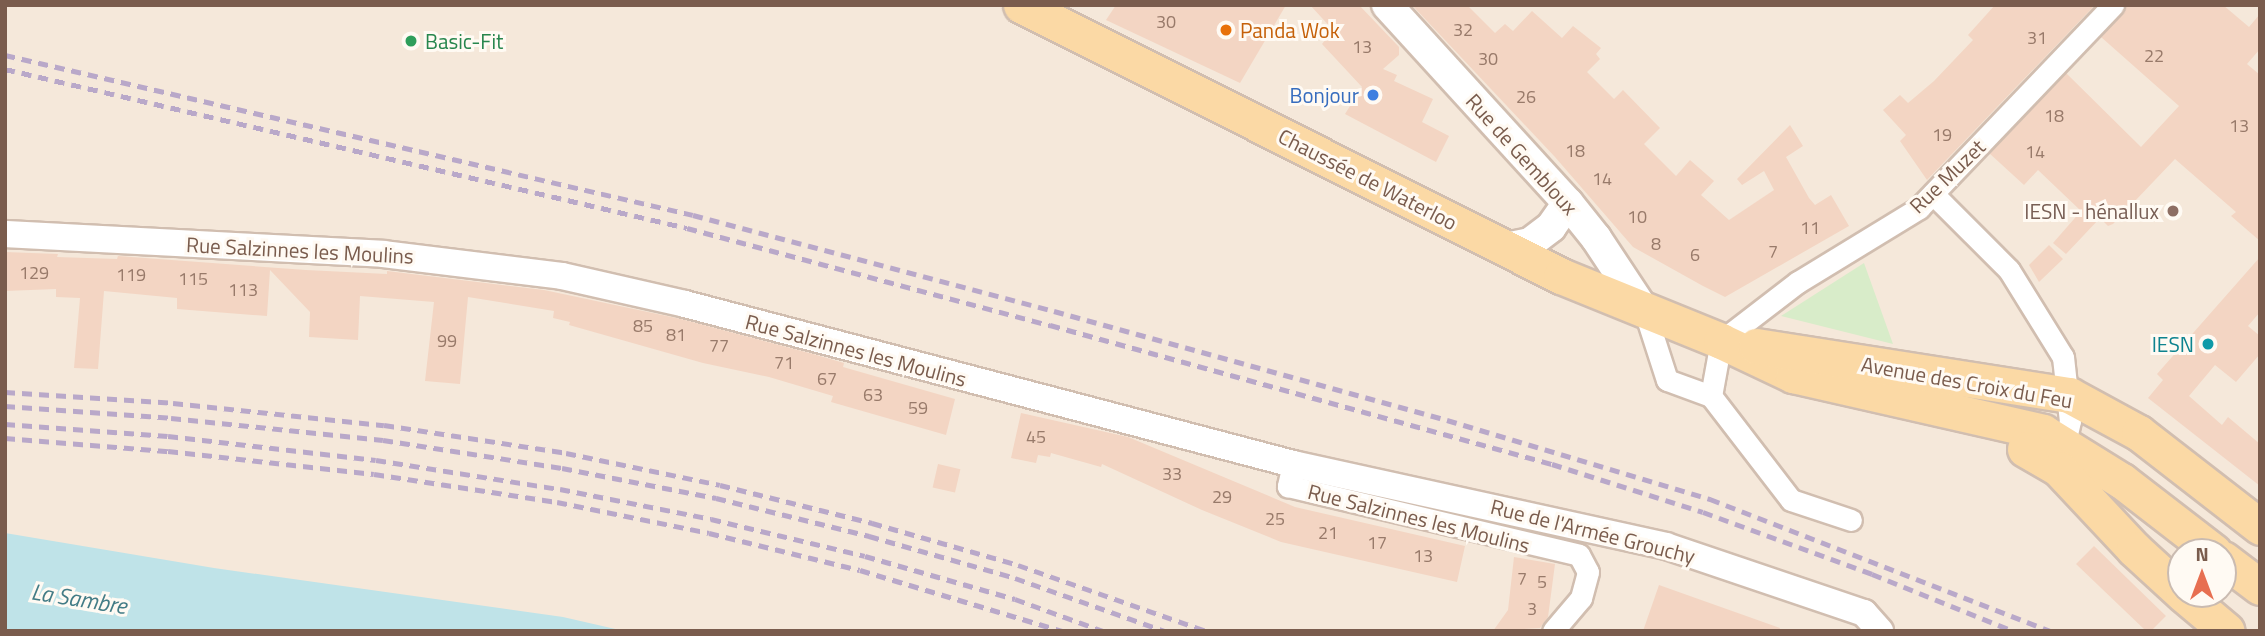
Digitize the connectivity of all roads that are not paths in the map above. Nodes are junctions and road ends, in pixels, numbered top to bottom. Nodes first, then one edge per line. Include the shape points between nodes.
1 (1021, 5) edge
2 (1387, 5) edge
3 (2113, 5) edge
4 (1926, 201) junction
5 (1569, 203) junction
6 (5, 234) edge
7 (1506, 248) junction
8 (1645, 312) junction
9 (1721, 341) junction
10 (1711, 396) junction
11 (1932, 396) junction
12 (2069, 396) junction
13 (2052, 451) junction
14 (1293, 464) junction
15 (1852, 520) dead end
16 (2260, 527) edge
17 (2196, 538) edge
18 (2237, 570) edge
19 (2167, 579) edge
20 (2260, 587) edge
21 (2200, 608) edge
22 (1553, 631) edge
23 (1880, 631) edge
24 (2227, 631) edge

1 - 7 main road, Chaussée de Waterloo
2 - 5 main road, Rue de Gembloux
3 - 4 street, Rue Muzet
4 - 9 street, Rue Muzet via 1798,282
4 - 12 street via 2009,270 2063,357
5 - 7 main road via 1551,227 1530,243
5 - 8 main road, Rue de Gembloux
6 - 14 street, Rue Salzinnes les Moulins via 383,254 562,276 685,304
7 - 8 main road, Chaussée de Waterloo
8 - 9 main road, Chaussée de Waterloo
8 - 10 street via 1667,380
9 - 10 street
9 - 11 main road, Chaussée de Waterloo via 1793,375
10 - 15 street via 1791,500
11 - 12 main road, Avenue des Croix du Feu via 2025,389
11 - 13 main road
12 - 13 street via 2070,421
12 - 16 main road, Avenue des Croix du Feu via 2139,433
13 - 17 main road via 2122,481
13 - 19 main road via 2134,549
14 - 22 street, Rue Salzinnes les Moulins via 1288,486 1579,555 1588,572 1581,598
14 - 23 street, Rue de l'Armée Grouchy via 1666,546 1864,613
18 - 20 main road
21 - 24 main road

